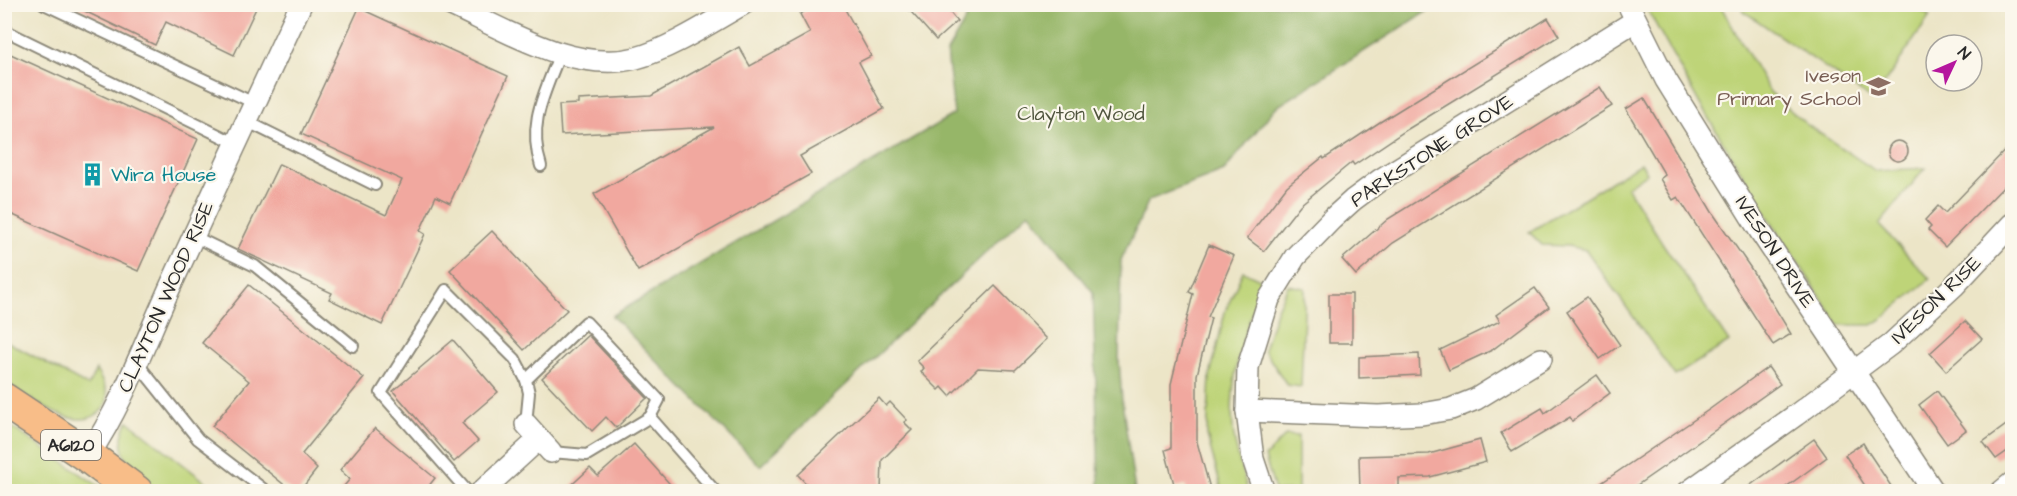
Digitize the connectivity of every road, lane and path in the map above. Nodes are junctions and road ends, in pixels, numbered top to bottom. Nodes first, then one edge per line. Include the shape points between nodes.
1 (44, 4) edge
2 (301, 4) edge
3 (449, 4) edge
4 (743, 4) edge
5 (1632, 13) edge
6 (4, 30) edge
7 (561, 53) junction
8 (250, 112) junction
9 (235, 143) junction
10 (541, 166) dead end
11 (375, 185) dead end
12 (2013, 224) edge
13 (193, 236) junction
14 (353, 346) dead end
15 (1541, 359) dead end
16 (137, 363) junction
17 (1854, 372) junction
18 (526, 380) junction
19 (4, 400) edge
20 (1247, 411) junction
21 (650, 417) junction
22 (538, 439) junction
23 (88, 456) junction
24 (2013, 483) edge
25 (136, 492) edge
26 (267, 492) edge
27 (468, 492) edge
28 (481, 492) edge
29 (716, 492) edge
30 (1264, 492) edge
31 (1688, 492) edge
32 (1934, 492) edge
33 (2001, 492) edge

1 - 8 lane
2 - 8 street, CLAYTON WOOD RISE
3 - 7 street
4 - 7 street via 661,49 636,58 586,61
5 - 17 street, IVESON DRIVE via 1666,80
5 - 20 street, PARKSTONE GROVE via 1380,180 1332,219 1295,257 1269,299 1248,367
6 - 9 lane
7 - 10 lane via 539,106 536,150
8 - 9 street, CLAYTON WOOD RISE
8 - 11 lane
9 - 13 street, CLAYTON WOOD RISE
12 - 17 street, IVESON RISE via 1954,286
13 - 14 lane via 255,266
13 - 16 street, CLAYTON WOOD RISE
15 - 20 street via 1476,399 1451,409 1378,416
16 - 23 street, CLAYTON WOOD RISE via 101,438
16 - 26 lane via 198,438
17 - 31 street, IVESON RISE
17 - 32 street, IVESON DRIVE
18 - 21 lane via 586,322 659,400
18 - 22 lane
18 - 27 lane via 515,359 446,290 381,393
19 - 23 highway, A6120
20 - 30 street, PARKSTONE GROVE via 1253,459
21 - 22 lane via 587,454
21 - 29 lane
22 - 28 street
23 - 25 highway, A6120
24 - 33 street

